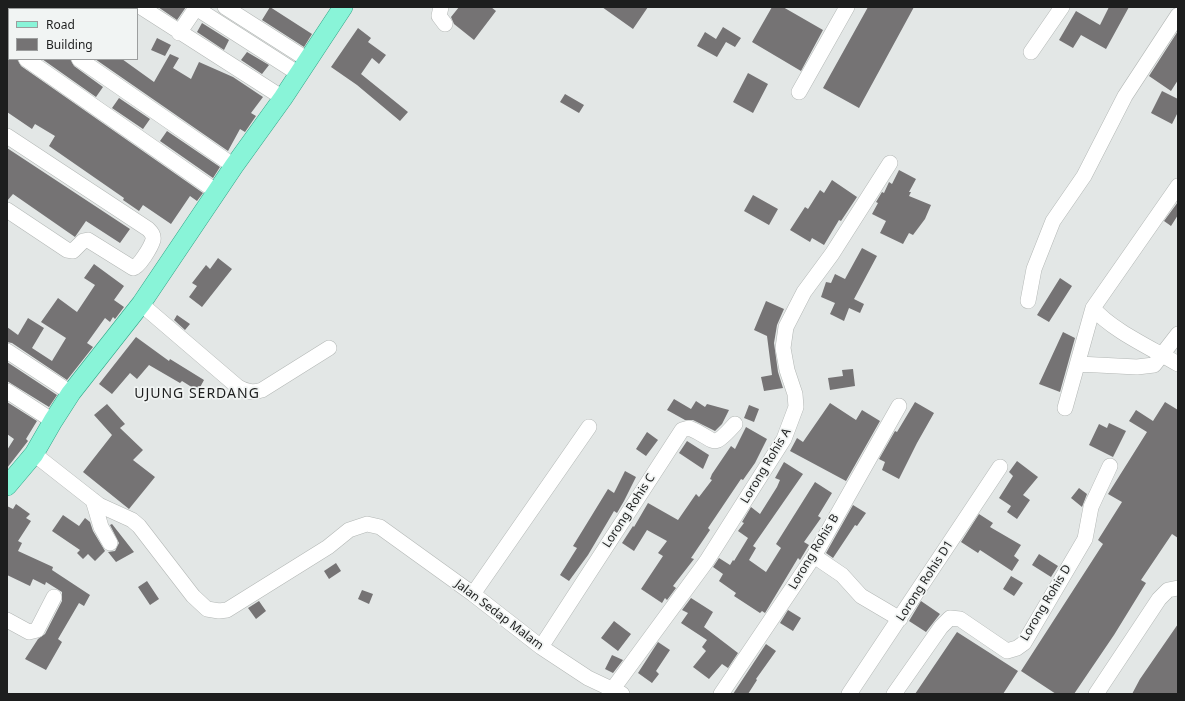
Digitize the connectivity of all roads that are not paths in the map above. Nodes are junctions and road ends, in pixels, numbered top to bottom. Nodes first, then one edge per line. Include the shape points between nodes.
1 (141, 7) edge
2 (196, 7) edge
3 (225, 7) edge
4 (343, 7) edge
5 (441, 7) edge
6 (847, 7) edge
7 (1062, 7) edge
8 (1178, 15) edge
9 (445, 24) dead end
10 (179, 33) junction
11 (1031, 52) dead end
12 (27, 60) edge
13 (80, 60) edge
14 (303, 67) junction
15 (799, 92) dead end
16 (283, 98) junction
17 (7, 136) edge
18 (890, 162) dead end
19 (234, 166) junction
20 (1178, 186) edge
21 (217, 192) junction
22 (7, 210) edge
23 (1028, 301) dead end
24 (141, 304) junction
25 (1093, 308) junction
26 (1178, 334) edge
27 (329, 348) dead end
28 (7, 351) edge
29 (1162, 355) junction
30 (1078, 364) junction
31 (1178, 364) edge
32 (7, 391) edge
33 (71, 394) junction
34 (899, 406) dead end
35 (1065, 408) dead end
36 (53, 421) junction
37 (735, 424) dead end
38 (589, 427) dead end
39 (34, 454) junction
40 (1110, 466) dead end
41 (1000, 467) dead end
42 (7, 484) edge
43 (93, 500) junction
44 (110, 543) dead end
45 (814, 556) junction
46 (1178, 588) edge
47 (473, 594) junction
48 (54, 597) dead end
49 (900, 619) junction
50 (7, 620) edge
51 (541, 648) junction
52 (617, 692) edge
53 (721, 694) edge
54 (849, 694) edge
55 (894, 694) edge
56 (1096, 694) edge

1 - 10 street
2 - 10 street
2 - 14 street
3 - 14 street
4 - 14 main road
5 - 9 street via 439,16
6 - 15 street
7 - 11 street
8 - 23 street via 1125,96 1084,176 1053,221 1034,269
10 - 16 street
12 - 21 street
13 - 19 street
14 - 16 main road
16 - 19 main road
17 - 22 street via 148,229 153,240 139,265 132,268 90,241 83,241 73,250 67,250
18 - 52 street, Lorong Rohis A via 832,254 804,292 786,327 783,348 796,407 784,439 706,562
19 - 21 main road
20 - 25 street
21 - 24 main road
24 - 27 street via 238,387 246,391 262,390
24 - 33 main road
25 - 29 street via 1112,325
25 - 30 street
26 - 29 street
28 - 33 street
29 - 30 street via 1154,365 1137,367
29 - 31 street
30 - 35 street
32 - 36 street
33 - 36 main road
34 - 45 street, Lorong Rohis B
36 - 39 main road
37 - 51 street, Lorong Rohis C via 717,442 689,428 682,430
38 - 47 street
39 - 42 main road
39 - 43 street
40 - 55 street, Lorong Rohis D via 1091,507 1085,539 1024,643 1007,651 960,619 950,618
41 - 49 street, Lorong Rohis D1
43 - 44 street via 100,527
43 - 47 street, Jalan Sedap Malam via 139,526 193,596 208,609 227,610 328,547 350,530 367,524 380,527
45 - 49 street via 842,575 861,596
45 - 53 street, Lorong Rohis B
46 - 56 street via 1168,590 1159,599
47 - 51 street, Jalan Sedap Malam
48 - 50 street via 38,630 29,632
49 - 54 street, Lorong Rohis D1
51 - 52 street, Jalan Sedap Malam via 588,678

